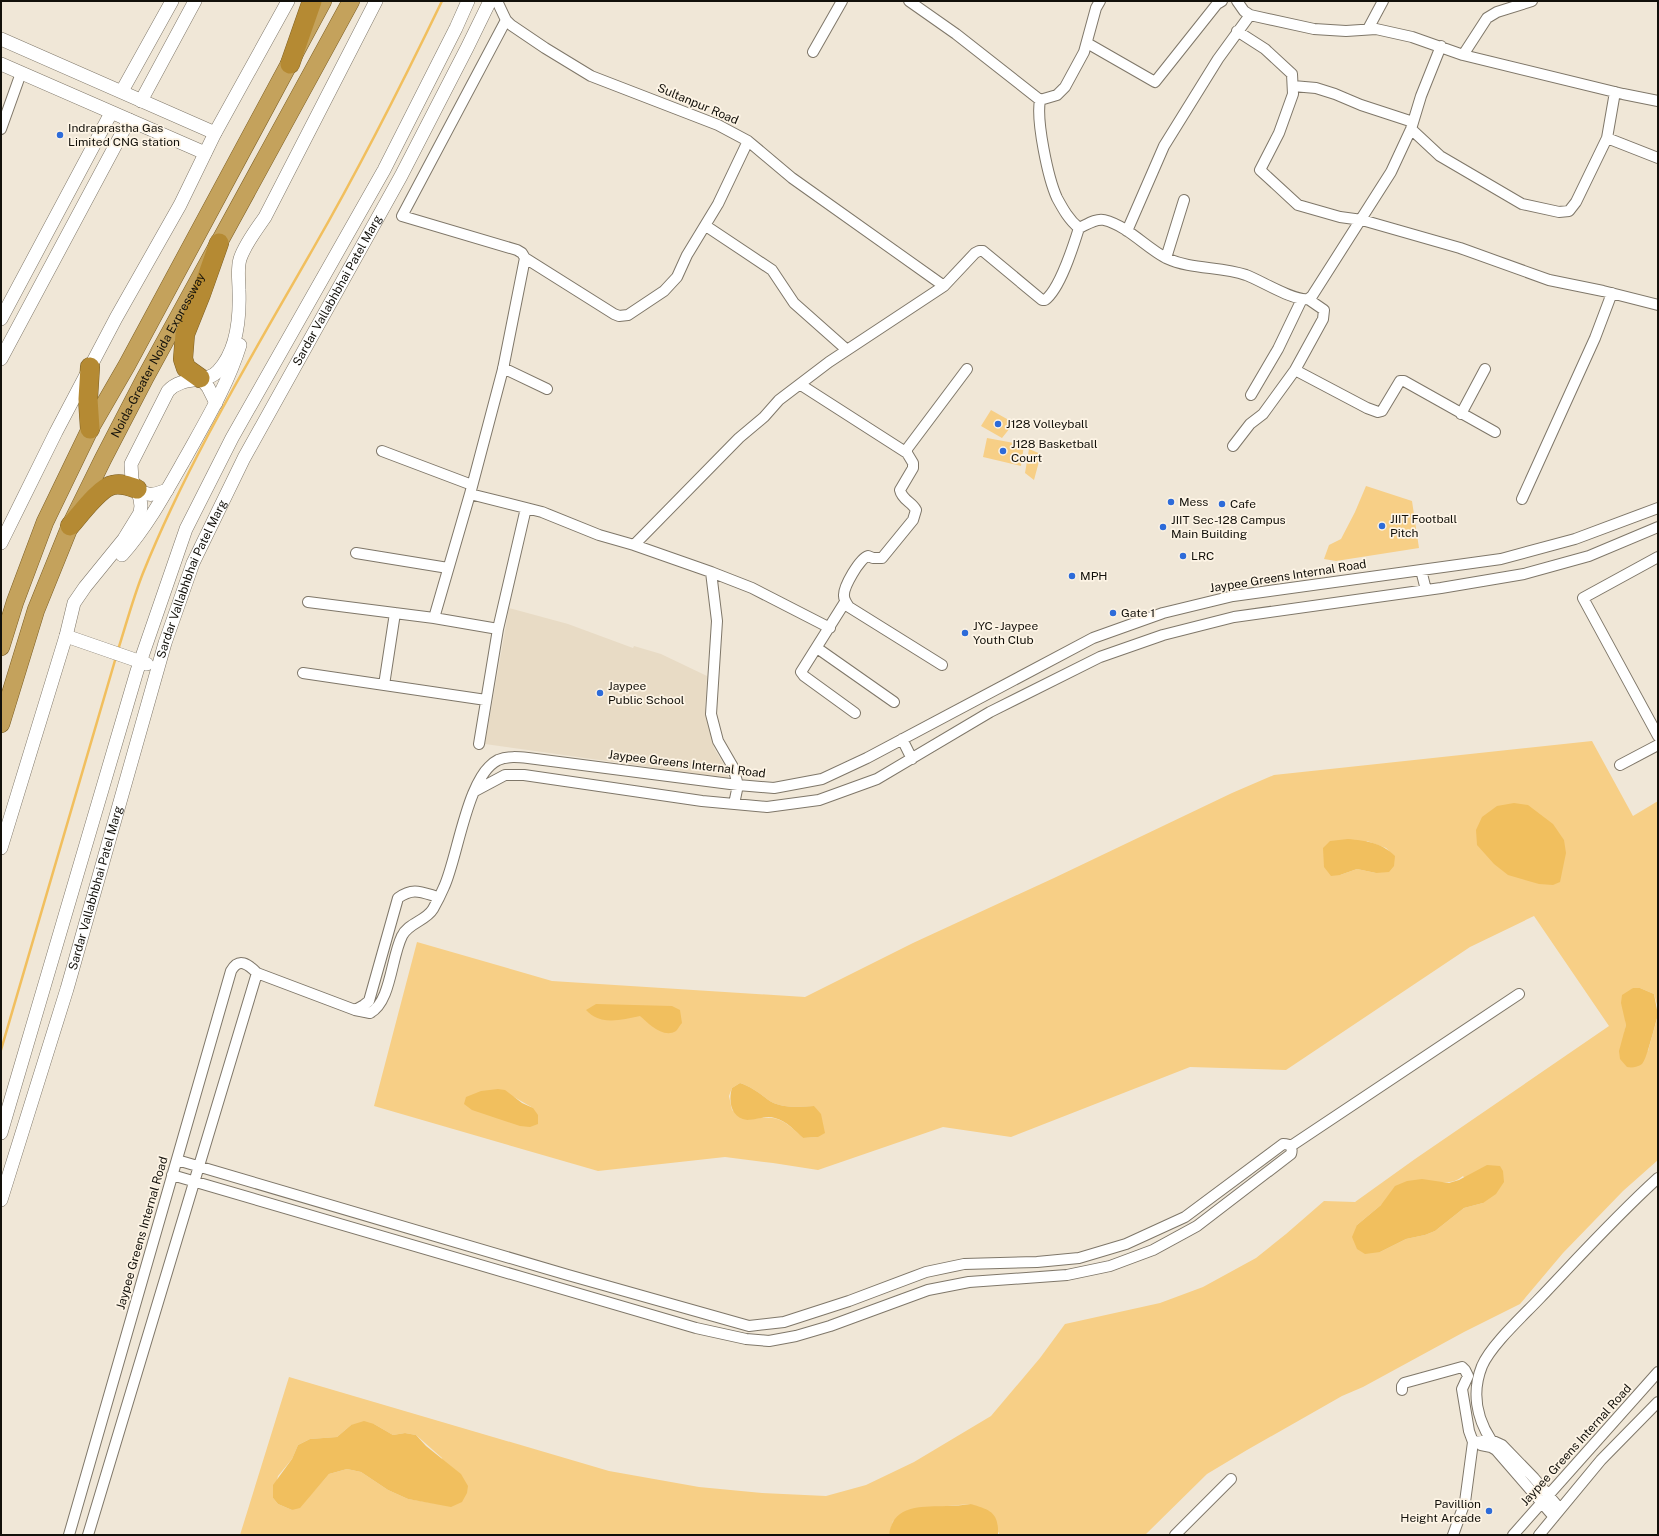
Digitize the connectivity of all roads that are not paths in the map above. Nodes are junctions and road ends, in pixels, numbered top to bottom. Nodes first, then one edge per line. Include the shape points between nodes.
1 (172, 1) edge
2 (195, 1) edge
3 (288, 1) edge
4 (312, 1) edge
5 (323, 1) edge
6 (351, 1) edge
7 (376, 1) edge
8 (468, 1) edge
9 (490, 1) edge
10 (497, 1) edge
11 (842, 1) edge
12 (908, 1) edge
13 (1100, 1) edge
14 (1222, 1) edge
15 (1237, 1) edge
16 (1383, 1) edge
17 (1531, 1) edge
18 (1250, 15) junction
19 (506, 20) junction
20 (1368, 29) junction
21 (1237, 31) junction
22 (1, 40) edge
23 (1087, 43) junction
24 (1441, 46) junction
25 (813, 52) dead end
26 (1463, 55) junction
27 (1, 64) edge
28 (290, 64) junction
29 (21, 73) junction
30 (1293, 86) junction
31 (122, 91) junction
32 (1615, 92) junction
33 (141, 100) junction
34 (1040, 100) junction
35 (1658, 100) edge
36 (111, 113) junction
37 (129, 120) junction
38 (2, 126) edge
39 (1412, 126) junction
40 (215, 133) junction
41 (1608, 138) junction
42 (748, 141) junction
43 (205, 153) junction
44 (1658, 158) edge
45 (1184, 200) dead end
46 (265, 217) junction
47 (1362, 220) junction
48 (706, 226) junction
49 (1079, 228) junction
50 (1126, 231) junction
51 (219, 243) junction
52 (525, 258) junction
53 (1166, 258) junction
54 (944, 286) junction
55 (1612, 294) junction
56 (1305, 299) junction
57 (1658, 306) edge
58 (1, 319) edge
59 (847, 350) junction
60 (1, 359) edge
61 (90, 367) junction
62 (504, 368) junction
63 (967, 369) dead end
64 (1295, 370) junction
65 (1485, 370) dead end
66 (200, 378) junction
67 (801, 385) junction
68 (547, 389) dead end
69 (1252, 395) dead end
70 (216, 403) junction
71 (1461, 414) junction
72 (90, 429) junction
73 (1495, 432) dead end
74 (1233, 446) dead end
75 (382, 451) dead end
76 (907, 453) junction
77 (137, 489) junction
78 (471, 489) junction
79 (167, 490) junction
80 (1522, 499) dead end
81 (526, 508) junction
82 (1658, 508) edge
83 (70, 526) junction
84 (1658, 527) edge
85 (1, 543) edge
86 (634, 545) junction
87 (356, 553) dead end
88 (1657, 560) edge
89 (448, 568) junction
90 (1421, 570) junction
91 (712, 572) junction
92 (1426, 590) junction
93 (308, 602) dead end
94 (845, 602) junction
95 (74, 603) junction
96 (395, 613) junction
97 (434, 618) junction
98 (830, 628) junction
99 (498, 629) junction
100 (66, 636) junction
101 (1, 647) edge
102 (817, 648) junction
103 (130, 658) junction
104 (942, 665) dead end
105 (158, 668) junction
106 (303, 673) dead end
107 (384, 685) junction
108 (486, 700) junction
109 (894, 702) dead end
110 (855, 714) dead end
111 (1, 724) edge
112 (1658, 736) edge
113 (902, 739) junction
114 (479, 744) dead end
115 (1658, 744) edge
116 (912, 758) junction
117 (1620, 765) dead end
118 (738, 785) junction
119 (475, 790) junction
120 (734, 804) junction
121 (1, 848) edge
122 (438, 897) junction
123 (257, 973) junction
124 (1519, 994) dead end
125 (354, 1010) junction
126 (1, 1133) edge
127 (1291, 1146) junction
128 (177, 1160) junction
129 (199, 1166) junction
130 (172, 1175) junction
131 (1658, 1178) edge
132 (194, 1182) junction
133 (1, 1200) edge
134 (658, 1300) junction
135 (654, 1316) junction
136 (1658, 1372) edge
137 (1402, 1390) dead end
138 (1658, 1402) edge
139 (1491, 1440) junction
140 (1473, 1444) junction
141 (1231, 1479) dead end
142 (1545, 1499) junction
143 (1557, 1513) junction
144 (69, 1535) edge
145 (88, 1535) edge
146 (1175, 1535) edge
147 (1453, 1535) edge
148 (1513, 1535) edge
149 (1538, 1535) edge

1 - 31 street
2 - 33 street
3 - 40 street
4 - 28 highway
5 - 28 highway, Noida-Greater Noida Expressway
6 - 51 highway, Noida-Greater Noida Expressway
7 - 46 street
8 - 103 street, Sardar Vallabhbhai Patel Marg via 384,170 232,438 186,529
9 - 105 street, Sardar Vallabhbhai Patel Marg via 401,176 244,458 193,563
10 - 19 street, Sultanpur Road
11 - 25 street
12 - 34 street via 951,30
13 - 23 street
14 - 23 street via 1155,82
15 - 18 street
16 - 20 street
17 - 26 street via 1487,18
18 - 20 street via 1314,29
18 - 21 street
19 - 42 street, Sultanpur Road via 591,76 718,125
19 - 52 street via 402,216 518,250
20 - 24 street via 1412,37
21 - 30 street via 1265,49 1292,74
21 - 50 street via 1164,146
22 - 31 street
23 - 34 street via 1062,91
24 - 26 street
24 - 39 street
26 - 32 street
27 - 29 street
28 - 72 highway, Noida-Greater Noida Expressway
29 - 36 street
29 - 38 street
30 - 39 street via 1316,88
30 - 47 street via 1293,94 1279,133 1260,170 1298,205 1340,217
31 - 33 street
32 - 35 street
32 - 41 street
33 - 40 street
34 - 49 street via 1044,151 1057,196 1068,217
36 - 37 street
36 - 58 street
37 - 43 street
37 - 60 street
39 - 41 street via 1440,156 1522,204 1559,212 1569,211 1576,202
39 - 47 street via 1391,172
40 - 43 street
41 - 44 street
42 - 48 street
42 - 54 street, Sultanpur Road via 792,178
43 - 61 street via 180,205
45 - 53 street
46 - 66 street via 240,260 240,309 233,345 218,372
46 - 70 street via 248,264 242,339 232,370
47 - 55 street via 1460,248 1549,280
47 - 56 street via 1312,296
48 - 52 street via 671,285 624,316 614,314
48 - 59 street via 772,270 794,303
49 - 50 street via 1103,220
49 - 54 street via 1070,258 1046,300 1042,300 983,251 975,253
50 - 53 street
51 - 66 highway via 185,334 183,359 186,368
51 - 83 highway, Noida-Greater Noida Expressway via 102,459
52 - 62 street
53 - 56 street via 1187,266 1245,275
54 - 59 street
55 - 57 street
55 - 80 street via 1595,338
56 - 64 street via 1324,310 1324,315
56 - 69 street
59 - 67 street
61 - 72 highway
61 - 85 street
62 - 68 street
62 - 78 street
63 - 76 street via 910,443
64 - 71 street via 1378,412 1382,412 1400,381 1404,381
64 - 74 street via 1263,414 1250,424
65 - 71 street
66 - 70 street
66 - 77 street via 180,382 168,391 133,458 130,473
67 - 76 street
67 - 86 street via 779,400 739,438
70 - 79 street
71 - 73 street
72 - 101 highway, Noida-Greater Noida Expressway via 45,522
75 - 78 street
76 - 94 street via 913,468 900,490 903,498 915,507 916,514 882,558 868,556 861,560 845,589
77 - 79 street via 146,495
77 - 83 highway via 126,484 111,485 92,500
77 - 95 street via 140,513 124,539
78 - 81 street
78 - 89 street
79 - 95 street via 137,538 93,589
81 - 86 street
81 - 99 street
82 - 90 street, Jaypee Greens Internal Road via 1575,539 1501,559
83 - 111 highway, Noida-Greater Noida Expressway via 36,610
84 - 92 street via 1589,556 1524,574
86 - 91 street
87 - 89 street
88 - 112 street via 1583,598
89 - 97 street
90 - 92 street
90 - 113 street, Jaypee Greens Internal Road via 1233,596 1163,613 1093,638
91 - 98 street via 752,588
91 - 118 street via 717,621 711,714 718,741 733,768
92 - 116 street via 1234,617 1164,635 1100,657 990,712
93 - 96 street
94 - 98 street
94 - 104 street via 855,612
95 - 100 street
96 - 97 street
96 - 107 street
97 - 99 street
98 - 102 street
99 - 108 street
100 - 103 street
100 - 121 street
102 - 109 street
102 - 110 street via 802,674
103 - 105 street
103 - 126 street, Sardar Vallabhbhai Patel Marg
105 - 133 street, Sardar Vallabhbhai Patel Marg via 67,990
106 - 107 street
107 - 108 street
108 - 114 street
113 - 116 street
113 - 118 street, Jaypee Greens Internal Road via 822,779 774,788
115 - 117 street
116 - 120 street via 877,779 819,800 767,807
118 - 119 street, Jaypee Greens Internal Road via 512,756 497,761 484,772
118 - 120 street
119 - 120 street via 505,775 524,775
119 - 122 street, Jaypee Greens Internal Road via 445,887
122 - 125 street, Jaypee Greens Internal Road via 433,910 407,928 402,936 377,1010 370,1013
122 - 125 street via 408,891 398,898 369,1001
123 - 125 street, Jaypee Greens Internal Road
123 - 128 street, Jaypee Greens Internal Road via 248,964 241,963 234,966 231,971
123 - 129 street
124 - 127 street
127 - 134 street via 1283,1144 1185,1217 1126,1244 1079,1258 964,1264 926,1272 849,1302 770,1324 749,1326
127 - 135 street via 1291,1154 1197,1226 1153,1250 1110,1266 1067,1275 969,1282 928,1290 830,1326 769,1341 703,1330
128 - 129 street
128 - 130 street, Jaypee Greens Internal Road
129 - 132 street
129 - 134 street
130 - 132 street
130 - 144 street, Jaypee Greens Internal Road
131 - 139 street via 1605,1230 1489,1354 1482,1366 1476,1395 1480,1419
132 - 135 street
132 - 145 street
134 - 135 street
136 - 142 street, Jaypee Greens Internal Road
137 - 140 street via 1404,1383 1462,1367 1468,1376 1462,1389
138 - 143 street via 1601,1460
139 - 140 street
139 - 142 street via 1502,1445
140 - 142 street via 1496,1450
140 - 147 street via 1465,1502
141 - 146 street
142 - 143 street
142 - 148 street, Jaypee Greens Internal Road
143 - 149 street

